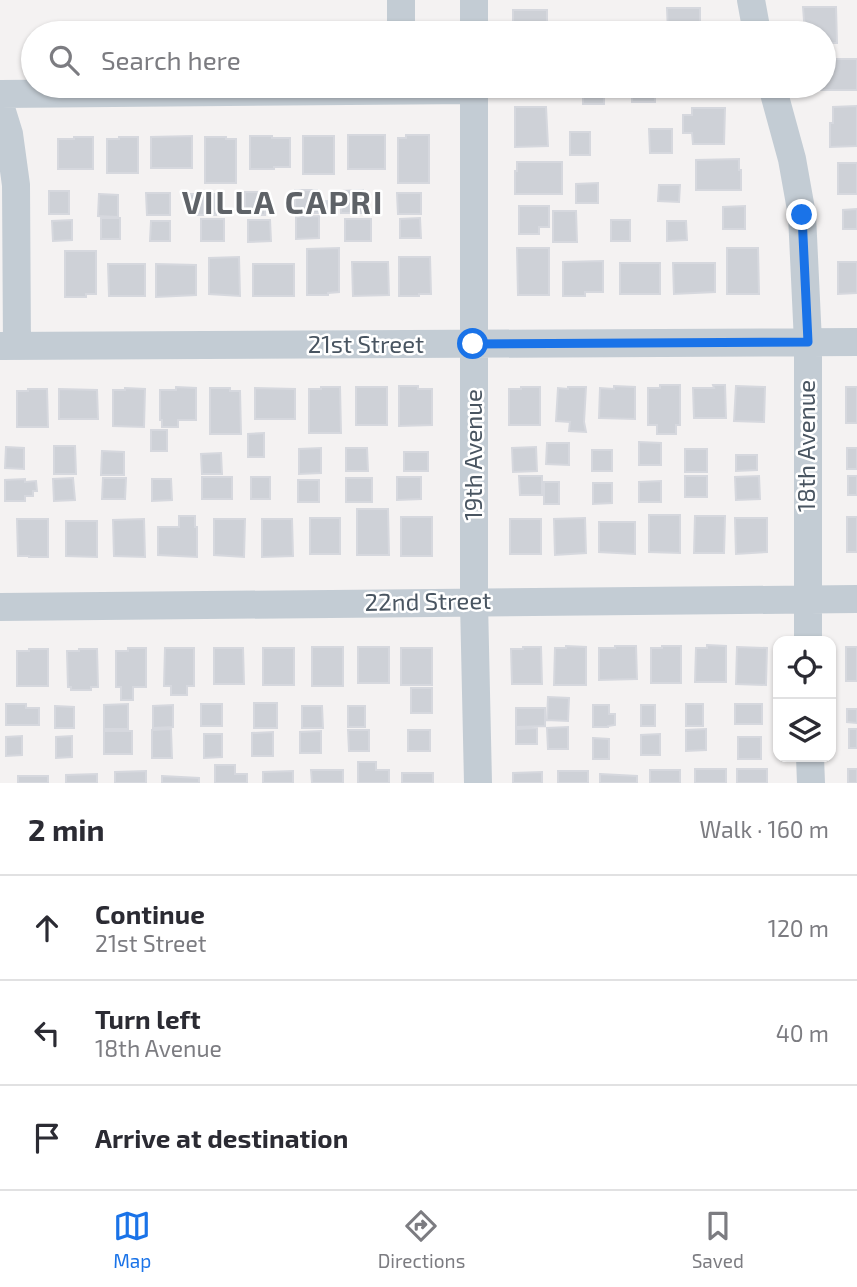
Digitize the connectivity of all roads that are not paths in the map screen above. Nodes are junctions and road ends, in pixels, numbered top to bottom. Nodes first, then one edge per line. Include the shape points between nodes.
1 (401, 0) edge
2 (474, 0) edge
3 (751, 0) edge
4 (401, 21) edge
5 (474, 21) edge
6 (755, 21) edge
7 (0, 94) edge
8 (21, 94) edge
9 (474, 98) edge
10 (775, 98) edge
11 (0, 104) edge
12 (8, 290) edge
13 (808, 342) junction
14 (857, 342) edge
15 (473, 344) junction
16 (8, 346) edge
17 (807, 599) junction
18 (857, 599) edge
19 (474, 602) junction
20 (0, 607) edge
21 (808, 636) edge
22 (810, 762) edge
23 (478, 783) edge
24 (811, 783) edge

1 - 4 street
2 - 5 street
3 - 6 street
7 - 8 street
9 - 15 street, 19th Avenue
10 - 13 street, 18th Avenue via 802,215
11 - 12 street via 16,185
12 - 16 street
13 - 14 street, 21st Street
13 - 15 street, 21st Street
13 - 17 street, 18th Avenue
15 - 16 street, 21st Street
15 - 19 street, 19th Avenue
17 - 18 street, 22nd Street
17 - 19 street, 22nd Street
17 - 21 street, 18th Avenue
19 - 20 street, 22nd Street
19 - 23 street, 19th Avenue
22 - 24 street

